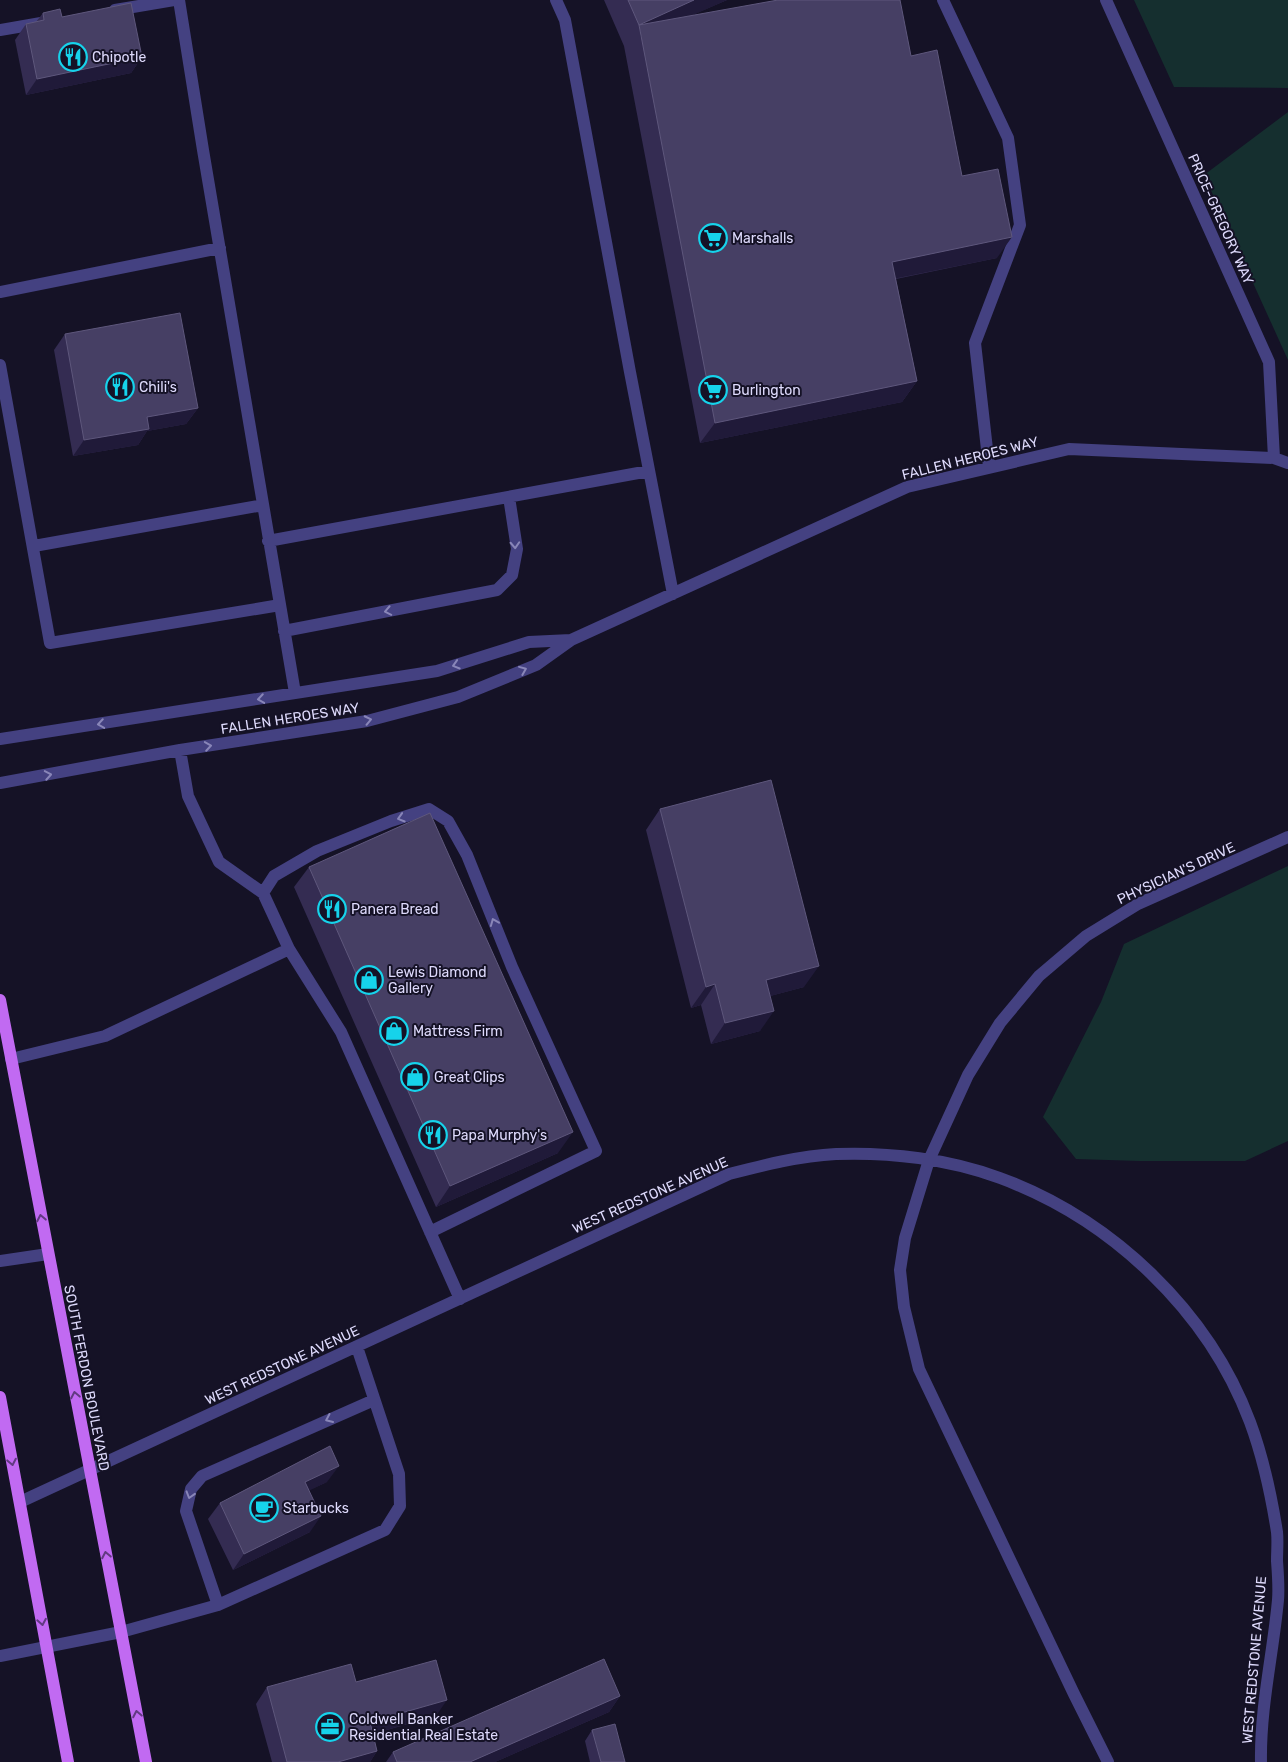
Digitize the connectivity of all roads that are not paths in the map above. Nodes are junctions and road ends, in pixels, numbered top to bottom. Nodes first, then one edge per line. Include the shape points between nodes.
1 (174, 0) edge
2 (179, 0) edge
3 (556, 0) edge
4 (943, 0) edge
5 (1106, 0) edge
6 (106, 12) edge
7 (58, 20) edge
8 (0, 30) edge
9 (220, 248) junction
10 (0, 292) edge
11 (0, 365) edge
12 (1274, 458) junction
13 (1288, 462) edge
14 (990, 467) junction
15 (649, 471) junction
16 (509, 497) junction
17 (262, 505) junction
18 (268, 541) junction
19 (34, 546) junction
20 (673, 594) junction
21 (280, 606) junction
22 (284, 631) junction
23 (571, 640) junction
24 (295, 693) junction
25 (0, 739) edge
26 (180, 750) junction
27 (0, 783) edge
28 (1288, 837) edge
29 (263, 893) junction
30 (289, 949) junction
31 (0, 1000) edge
32 (11, 1059) junction
33 (929, 1160) junction
34 (430, 1232) junction
35 (48, 1254) junction
36 (0, 1261) edge
37 (460, 1299) junction
38 (357, 1347) junction
39 (0, 1397) edge
40 (374, 1400) junction
41 (90, 1470) junction
42 (20, 1502) junction
43 (1283, 1548) edge
44 (218, 1605) junction
45 (121, 1632) junction
46 (47, 1647) junction
47 (0, 1656) edge
48 (68, 1762) edge
49 (146, 1762) edge
50 (1108, 1762) edge
51 (1261, 1762) edge

1 - 6 street
2 - 9 street
3 - 15 street via 565,20
4 - 14 street via 1008,138 1020,225 975,342
5 - 12 street, PRICE-GREGORY WAY via 1269,362
7 - 8 street
9 - 10 street
9 - 17 street
11 - 19 street
12 - 13 street, FALLEN HEROES WAY
12 - 14 street, FALLEN HEROES WAY via 1069,449
14 - 20 street, FALLEN HEROES WAY via 907,487
15 - 16 street
15 - 20 street
16 - 18 street
16 -> 22 street via 517,549 512,575 497,590
17 - 18 street
17 - 19 street
18 - 21 street
19 - 21 street via 50,643
20 - 23 street, FALLEN HEROES WAY
21 - 22 street
22 - 24 street
23 -> 24 street, FALLEN HEROES WAY via 529,642 437,671
26 -> 23 street, FALLEN HEROES WAY via 367,721 458,697 536,665
24 -> 25 street, FALLEN HEROES WAY
27 -> 26 street, FALLEN HEROES WAY
26 - 29 street via 188,796 219,862
28 - 33 street, PHYSICIAN'S DRIVE via 1138,904 1086,936 1039,976 1000,1023 968,1074
29 - 30 street
34 -> 29 street via 596,1151 512,967 467,855 448,822 429,810 391,821 317,851 274,876
30 - 32 street via 105,1036
30 - 34 street via 341,1032
31 - 32 main road, SOUTH FERDON BOULEVARD
35 -> 32 main road, SOUTH FERDON BOULEVARD
33 - 37 street, WEST REDSTONE AVENUE via 891,1155 834,1154 774,1162 729,1174
33 - 43 street, WEST REDSTONE AVENUE via 1000,1178 1059,1204 1145,1266 1190,1316 1223,1365 1250,1420 1267,1474 1277,1534
33 - 50 street, PHYSICIAN'S DRIVE via 905,1238 900,1270 904,1307 919,1369
34 - 37 street
35 - 36 street
41 -> 35 main road, SOUTH FERDON BOULEVARD
37 - 38 street, WEST REDSTONE AVENUE
38 - 40 street
38 - 41 street, WEST REDSTONE AVENUE
39 -> 42 main road
40 - 44 street via 399,1474 400,1506 385,1530
40 -> 44 street via 202,1476 191,1489 186,1511
41 - 42 street, WEST REDSTONE AVENUE
45 -> 41 main road, SOUTH FERDON BOULEVARD
42 -> 46 main road
43 - 51 street, WEST REDSTONE AVENUE via 1264,1707
44 - 45 street
45 - 46 street
49 -> 45 main road, SOUTH FERDON BOULEVARD
46 - 47 street
46 - 48 main road

